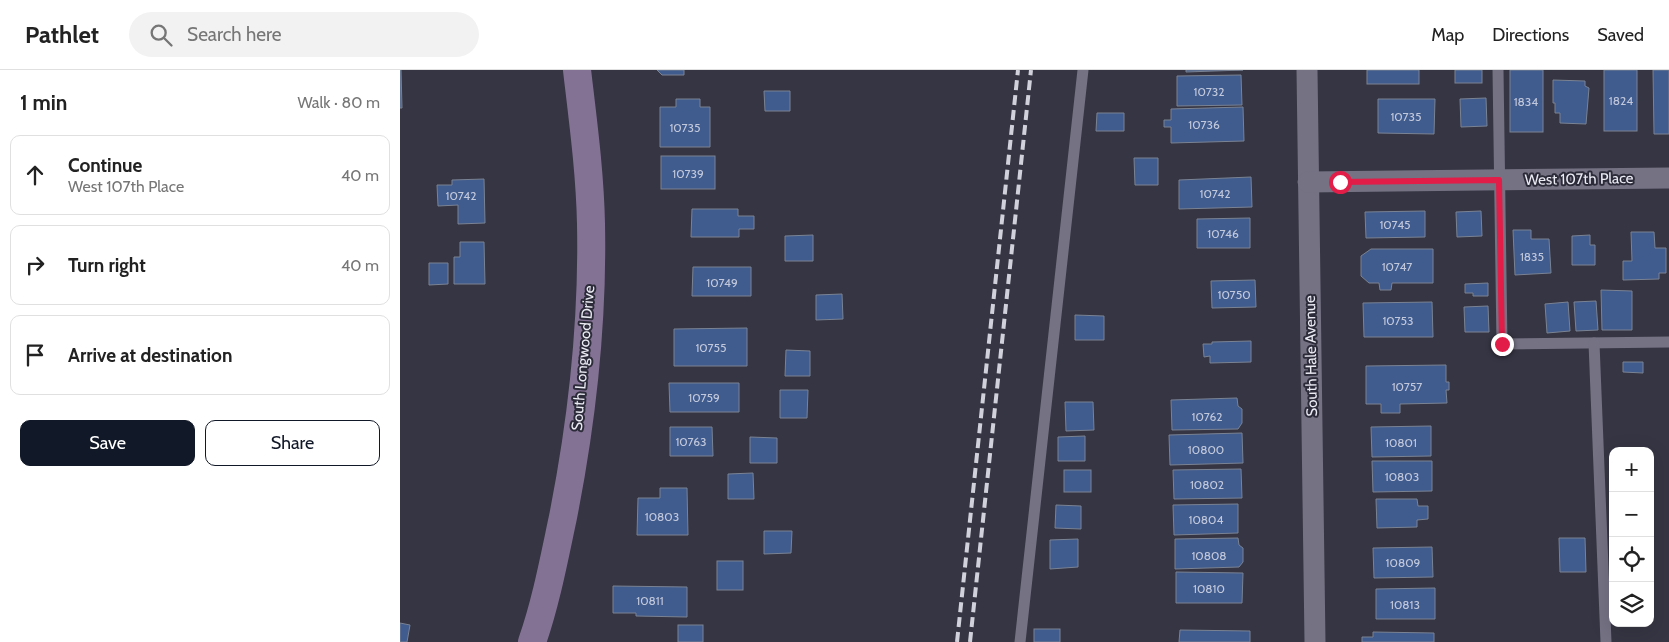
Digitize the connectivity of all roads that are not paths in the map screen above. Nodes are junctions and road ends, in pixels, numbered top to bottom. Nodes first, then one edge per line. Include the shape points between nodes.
1 (576, 70) edge
2 (1083, 70) edge
3 (1307, 70) edge
4 (1498, 70) edge
5 (1669, 178) edge
6 (1499, 180) junction
7 (1308, 182) junction
8 (1669, 342) edge
9 (1594, 343) junction
10 (532, 642) edge
11 (1020, 642) edge
12 (1315, 642) edge
13 (1606, 642) edge

1 - 10 street, South Longwood Drive via 587,153 591,224 589,327 571,478 554,561
2 - 11 lane
3 - 7 street, South Hale Avenue
4 - 6 lane
5 - 6 street, West 107th Place
6 - 7 street, West 107th Place
6 - 9 lane via 1502,344
7 - 12 street, South Hale Avenue
8 - 9 lane
9 - 13 lane

